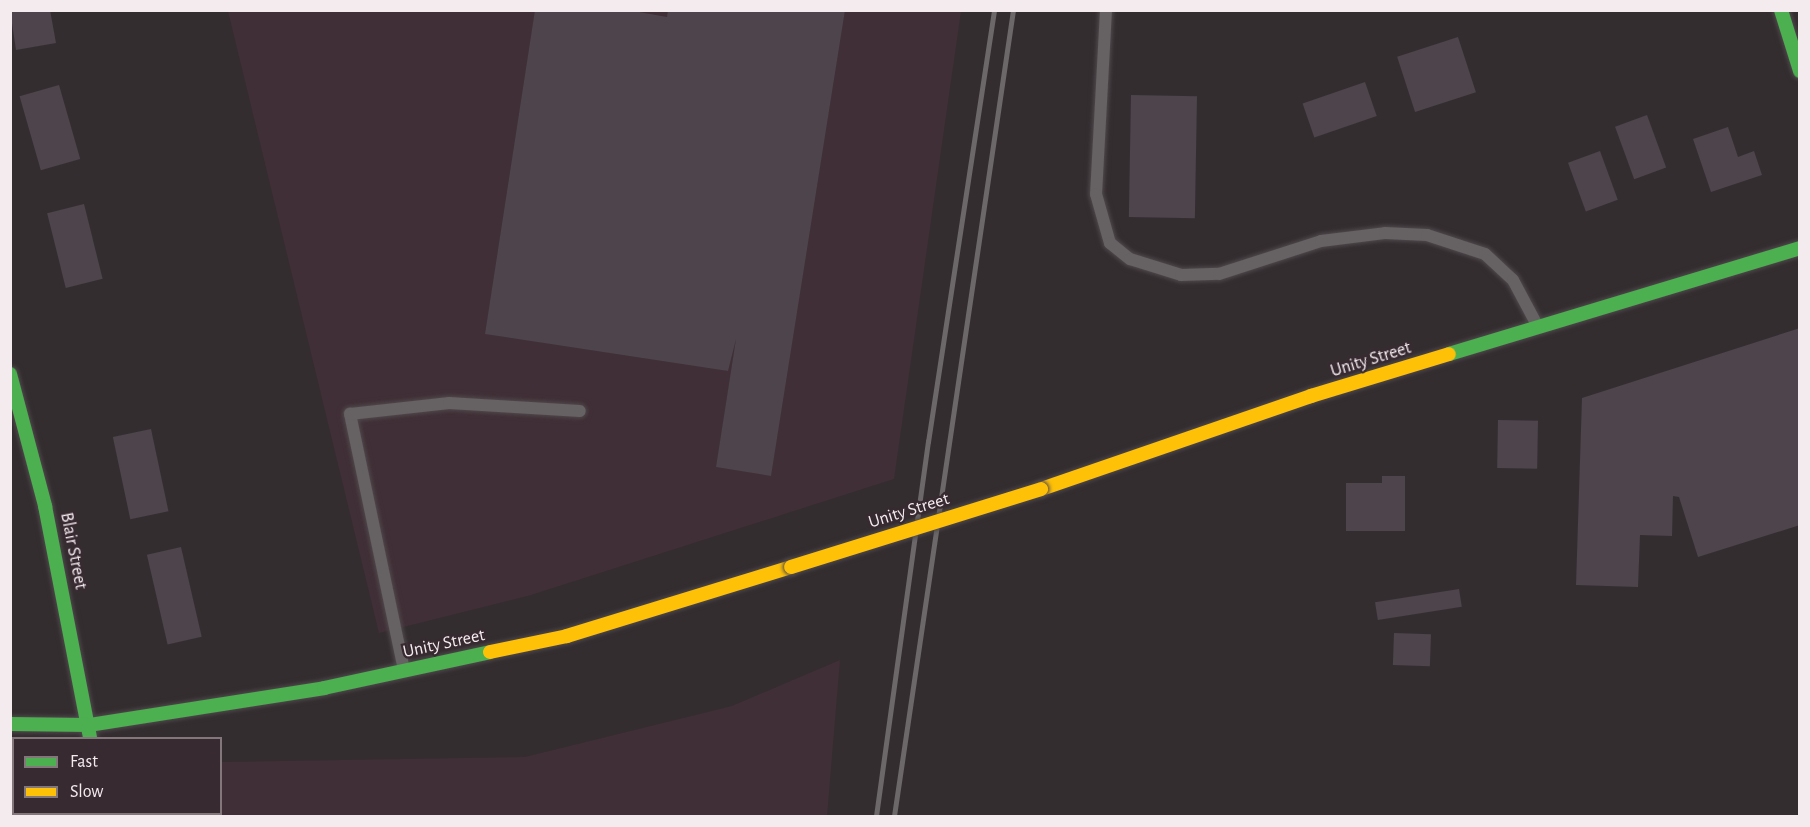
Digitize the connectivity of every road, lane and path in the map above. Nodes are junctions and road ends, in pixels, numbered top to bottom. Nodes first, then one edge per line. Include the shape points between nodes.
1 (1106, 10) edge
2 (1781, 10) edge
3 (1800, 71) edge
4 (1800, 248) edge
5 (1539, 328) junction
6 (10, 374) edge
7 (15, 407) edge
8 (580, 411) dead end
9 (405, 671) junction
10 (10, 724) edge
11 (89, 732) edge

1 - 5 lane via 1096,194 1110,243 1130,260 1181,275 1219,274 1321,241 1384,233 1427,235 1485,254 1513,280
2 - 3 street
4 - 5 street, Unity Street
5 - 9 street, Unity Street, bridge via 1311,396 1041,489 567,636
6 - 7 street, Blair Street
7 - 11 street, Blair Street via 45,506
8 - 9 lane via 449,403 350,414
9 - 11 street, Unity Street
10 - 11 street, Unity Street

